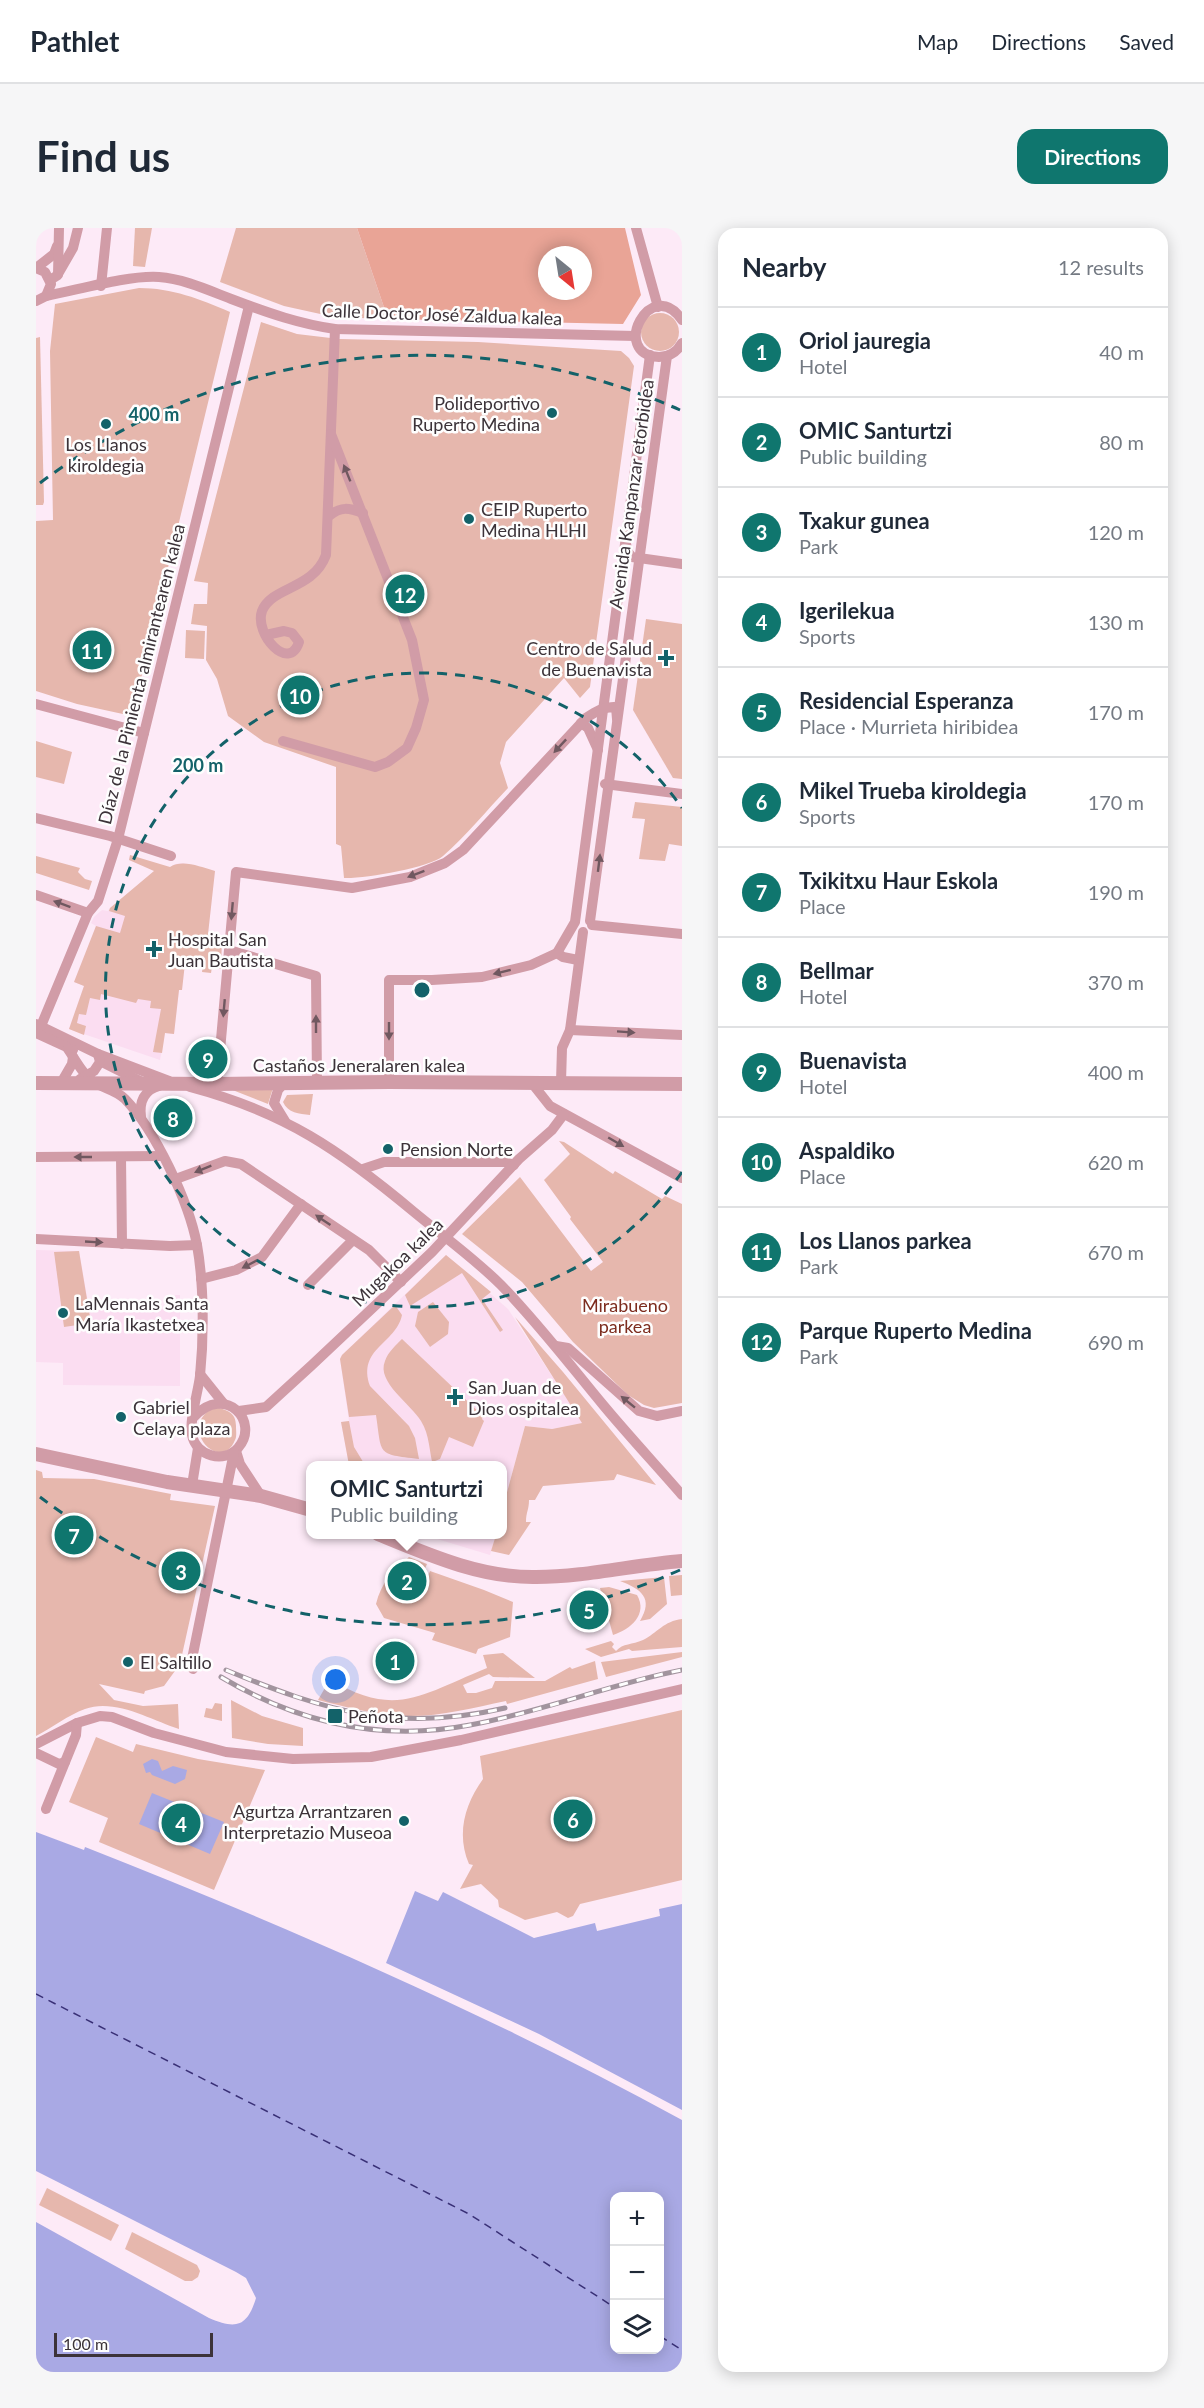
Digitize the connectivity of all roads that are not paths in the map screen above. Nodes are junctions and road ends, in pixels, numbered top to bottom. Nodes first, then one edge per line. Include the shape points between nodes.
1 (58, 228) edge
2 (78, 228) edge
3 (107, 228) edge
4 (636, 228) edge
5 (57, 246) junction
6 (36, 268) edge
7 (53, 280) junction
8 (101, 286) junction
9 (77, 291) junction
10 (41, 298) edge
11 (249, 306) junction
12 (658, 307) junction
13 (265, 312) junction
14 (245, 318) junction
15 (682, 320) edge
16 (335, 329) junction
17 (635, 336) junction
18 (682, 343) edge
19 (650, 355) junction
20 (667, 356) junction
21 (331, 434) junction
22 (363, 513) junction
23 (329, 516) junction
24 (626, 544) junction
25 (640, 559) junction
26 (682, 564) edge
27 (266, 635) dead end
28 (36, 704) edge
29 (604, 709) junction
30 (617, 719) junction
31 (581, 723) junction
32 (144, 733) junction
33 (283, 741) dead end
34 (598, 756) junction
35 (594, 783) junction
36 (610, 785) junction
37 (682, 794) edge
38 (36, 818) edge
39 (118, 839) junction
40 (171, 856) dead end
41 (36, 895) edge
42 (88, 913) junction
43 (583, 924) junction
44 (682, 934) edge
45 (229, 950) junction
46 (557, 953) junction
47 (578, 960) junction
48 (38, 1028) edge
49 (570, 1030) junction
50 (682, 1035) edge
51 (71, 1053) junction
52 (99, 1058) junction
53 (91, 1079) junction
54 (285, 1082) junction
55 (317, 1082) junction
56 (388, 1082) junction
57 (531, 1082) junction
58 (36, 1083) edge
59 (67, 1083) junction
60 (144, 1083) junction
61 (174, 1083) junction
62 (561, 1083) junction
63 (217, 1084) junction
64 (682, 1084) edge
65 (564, 1114) junction
66 (141, 1118) junction
67 (286, 1121) junction
68 (162, 1156) junction
69 (36, 1157) edge
70 (121, 1157) junction
71 (514, 1165) junction
72 (363, 1169) junction
73 (682, 1178) edge
74 (173, 1180) junction
75 (301, 1204) junction
76 (445, 1238) junction
77 (36, 1239) edge
78 (353, 1240) junction
79 (122, 1244) junction
80 (197, 1245) junction
81 (201, 1279) junction
82 (401, 1282) junction
83 (308, 1285) dead end
84 (556, 1346) junction
85 (200, 1374) junction
86 (224, 1404) junction
87 (239, 1412) junction
88 (682, 1412) edge
89 (194, 1417) junction
90 (198, 1448) junction
91 (235, 1451) junction
92 (36, 1454) edge
93 (192, 1485) junction
94 (227, 1491) junction
95 (682, 1495) edge
96 (261, 1496) junction
97 (306, 1509) edge
98 (391, 1539) edge
99 (682, 1555) edge
100 (682, 1561) edge
101 (667, 1563) junction
102 (193, 1669) dead end
103 (682, 1689) edge
104 (77, 1723) junction
105 (36, 1744) edge
106 (36, 1753) edge
107 (65, 1762) junction
108 (46, 1809) dead end

1 - 5 street
2 - 7 street via 73,248
3 - 8 street
4 - 12 street
5 - 6 street via 54,254
5 - 7 street
6 - 7 street
7 - 9 street, Calle Doctor José Zaldua kalea
7 - 10 street
8 - 9 street, Calle Doctor José Zaldua kalea
8 - 11 street, Calle Doctor José Zaldua kalea via 162,277
9 - 10 street, Calle Doctor José Zaldua kalea
11 - 13 street, Calle Doctor José Zaldua kalea
11 - 14 street, Díaz de la Pimienta almirantearen kalea
12 - 15 street via 671,310
12 - 17 street via 643,314
13 - 14 street
13 - 16 street, Calle Doctor José Zaldua kalea
14 - 32 street, Díaz de la Pimienta almirantearen kalea
16 - 17 street, Calle Doctor José Zaldua kalea
16 - 21 street
17 - 19 street
18 - 20 street
19 - 20 street
19 - 24 street, Avenida Kanpanzar etorbidea
20 - 25 street, Avenida Kanpanzar etorbidea
22 -> 21 street
21 - 23 street
22 - 23 street via 347,507
22 - 33 street via 412,640 424,700 416,728 406,748 375,767
23 - 27 street via 322,565 306,581 266,605 261,614
24 - 25 street via 632,558
24 - 29 street, Avenida Kanpanzar etorbidea
25 - 26 street
25 - 30 street, Avenida Kanpanzar etorbidea
28 - 32 street
29 - 30 street via 616,707
29 - 31 street
29 - 34 street, Avenida Kanpanzar etorbidea
30 - 36 street, Avenida Kanpanzar etorbidea
31 - 34 street via 588,728
31 -> 45 street via 463,850 445,863 410,877 352,888 236,872
32 - 39 street, Díaz de la Pimienta almirantearen kalea
34 - 35 street, Avenida Kanpanzar etorbidea
35 - 36 street
35 - 43 street, Avenida Kanpanzar etorbidea via 578,906
36 - 37 street
43 -> 36 street, Avenida Kanpanzar etorbidea
38 - 39 street
39 - 40 street
39 - 42 street, Díaz de la Pimienta almirantearen kalea via 98,901
42 -> 41 street
42 - 48 street, Díaz de la Pimienta almirantearen kalea
43 - 44 street
43 - 46 street
43 - 47 street
55 -> 45 street via 316,976
45 -> 63 street
46 - 47 street
46 -> 56 street via 531,965 482,977 389,980
47 - 49 street
48 - 51 street
48 - 52 street
49 -> 50 street
49 - 62 street via 562,1048
51 - 52 street
51 - 53 street
51 - 59 street
52 - 53 street
52 - 60 street
52 - 61 street
53 - 59 street, Castaños Jeneralaren kalea
53 - 60 street, Castaños Jeneralaren kalea
53 - 66 street via 123,1097
54 - 55 street, Castaños Jeneralaren kalea
54 - 63 street, Castaños Jeneralaren kalea
54 - 67 street via 274,1103
55 - 56 street, Castaños Jeneralaren kalea
56 - 57 street, Castaños Jeneralaren kalea
57 - 62 street, Castaños Jeneralaren kalea
57 - 65 street via 550,1106
58 - 59 street, Castaños Jeneralaren kalea
60 - 61 street, Castaños Jeneralaren kalea
61 - 63 street, Castaños Jeneralaren kalea
61 - 66 street via 149,1090 141,1104
61 - 67 street via 217,1094
62 - 64 street, Castaños Jeneralaren kalea
65 - 71 street, Mugakoa kalea
65 -> 73 street
66 - 68 street
67 - 72 street
68 - 70 street
68 - 74 street
70 -> 69 street
70 - 79 street
71 - 72 street via 384,1162
71 - 76 street, Mugakoa kalea
72 - 76 street
75 -> 74 street via 234,1161
74 - 80 street via 188,1210
78 -> 75 street
75 -> 81 street via 262,1257 236,1270
76 - 82 street, Mugakoa kalea
76 - 84 street via 499,1284
77 -> 79 street
78 - 82 street via 369,1250
78 - 83 street
79 - 80 street
80 - 81 street
81 - 85 street
82 - 87 street, Mugakoa kalea via 266,1407
88 -> 84 street via 657,1416 639,1411 568,1348
84 - 95 street
85 - 86 street
85 - 89 street
86 - 87 street
86 - 89 street via 207,1406
87 - 91 street via 244,1436
89 - 90 street via 192,1433
90 - 91 street via 221,1457
90 - 93 street
91 - 94 street
91 - 96 street
92 - 93 street
93 - 94 street
94 - 96 street
94 - 102 street
96 - 97 street
98 - 101 street via 458,1565 504,1575 536,1577
99 - 101 street
100 - 101 street
103 - 104 street via 371,1757 293,1759 226,1752 112,1717 100,1716
104 - 105 street
104 - 107 street
106 - 107 street via 59,1764
107 - 108 street

